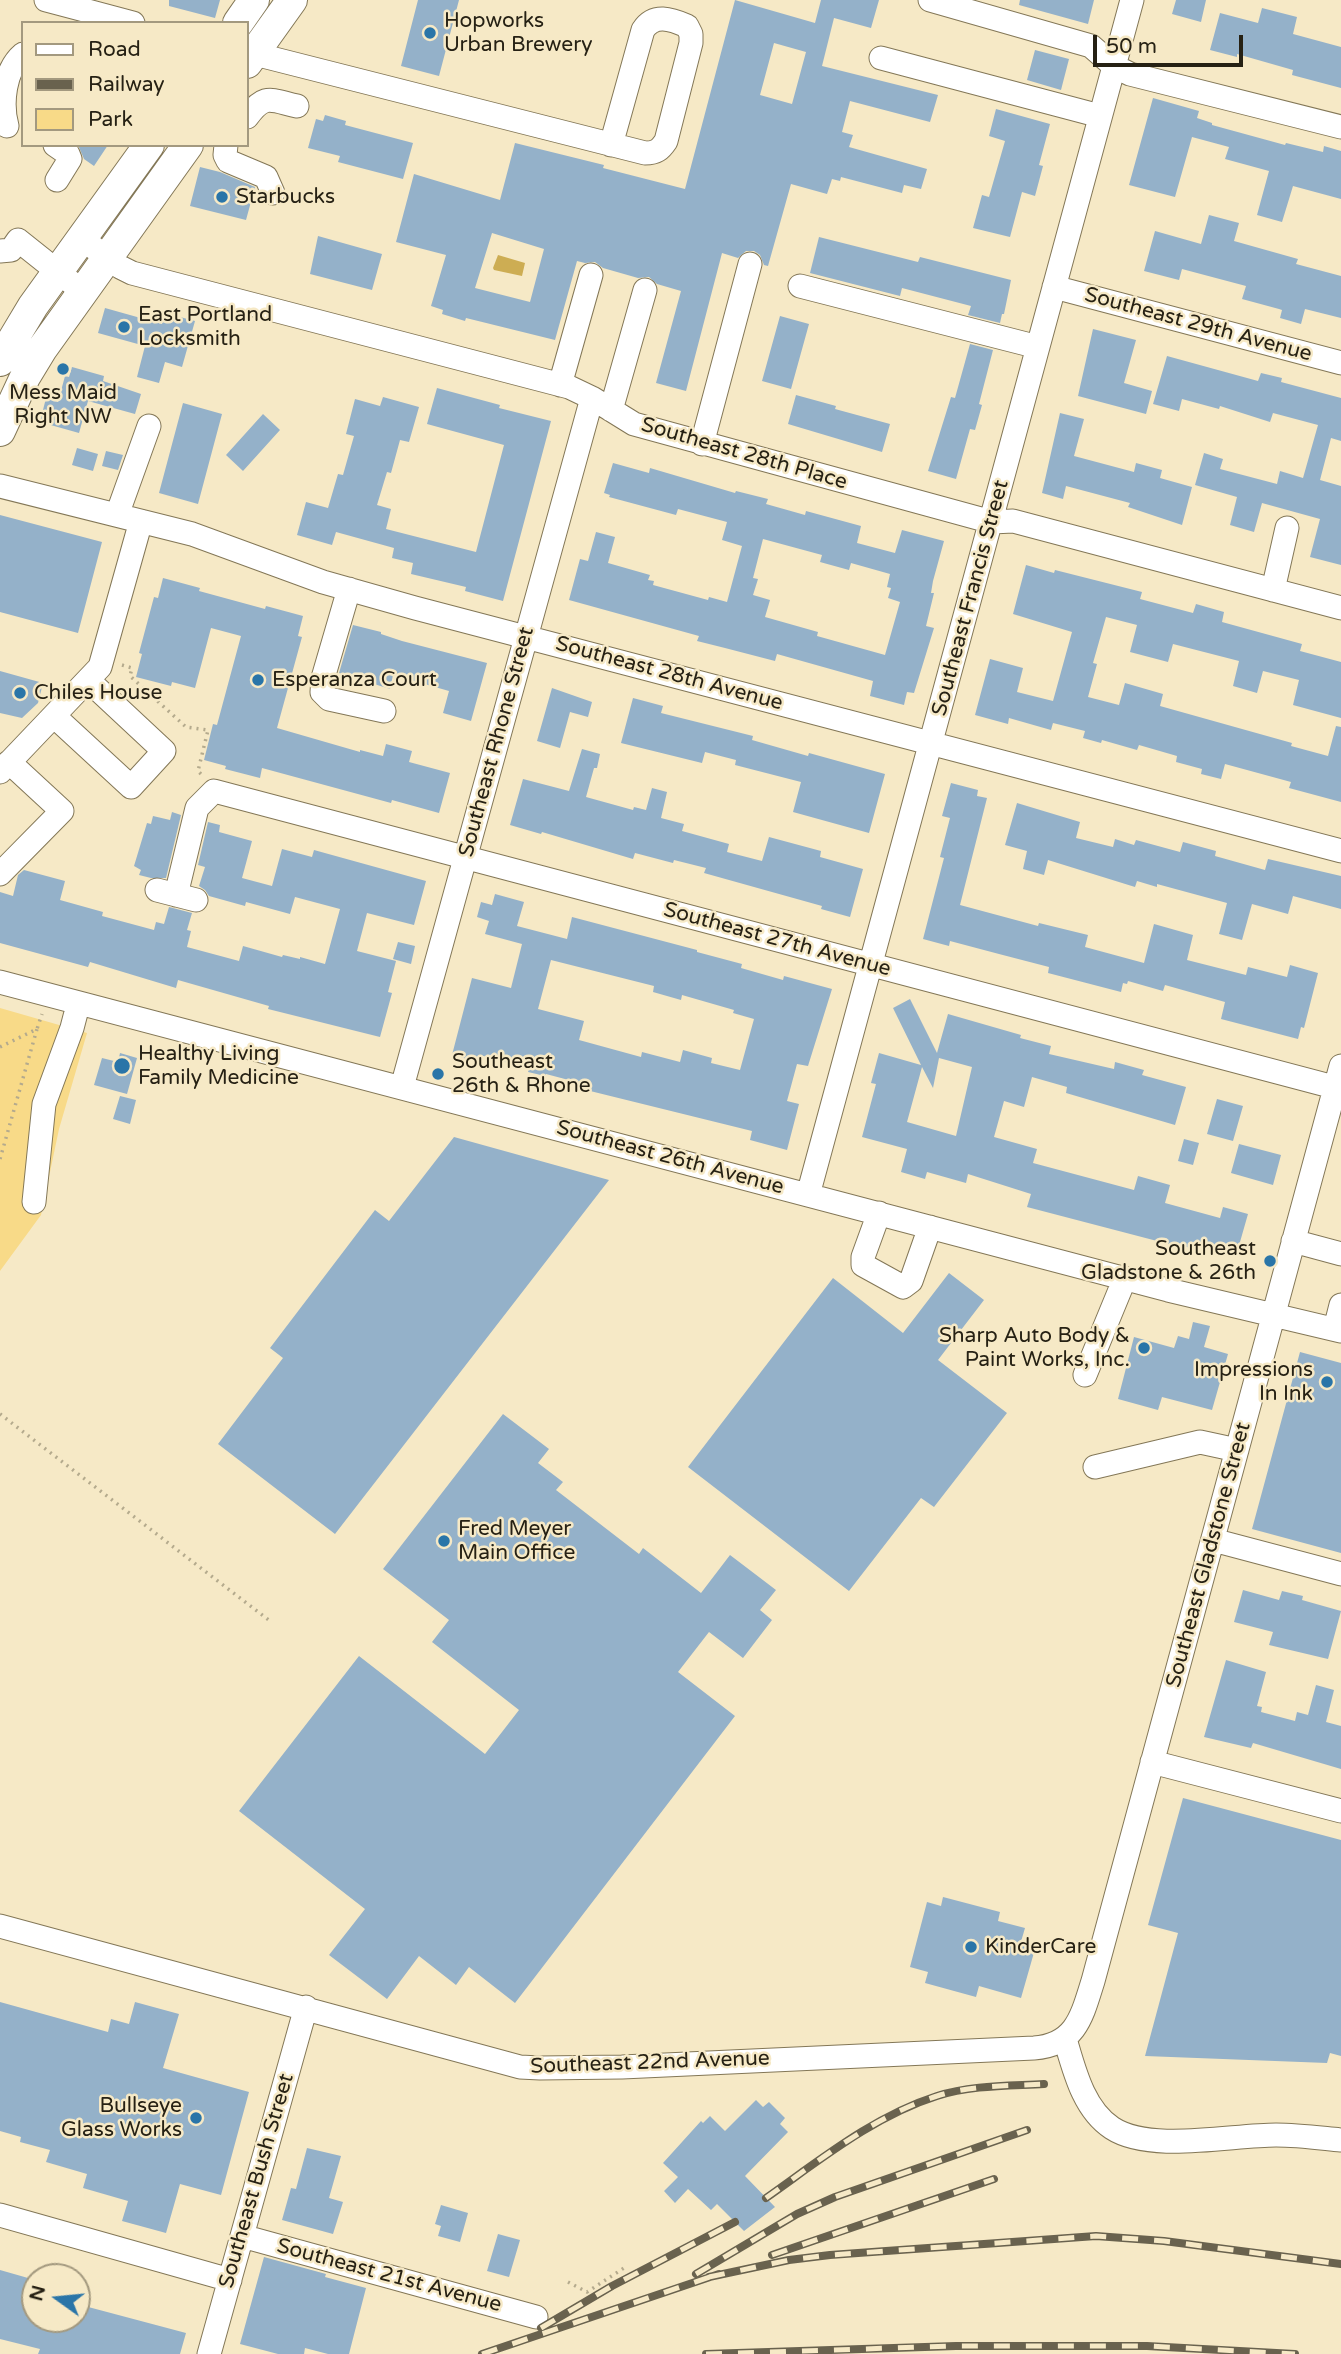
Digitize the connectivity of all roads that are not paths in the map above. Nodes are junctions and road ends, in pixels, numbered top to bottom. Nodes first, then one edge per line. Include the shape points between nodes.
1 (46, 0) edge
2 (254, 0) edge
3 (292, 0) edge
4 (930, 0) edge
5 (1132, 0) edge
6 (74, 4) edge
7 (127, 21) edge
8 (238, 21) edge
9 (21, 57) edge
10 (249, 57) edge
11 (881, 58) dead end
12 (1114, 66) junction
13 (19, 95) edge
14 (297, 106) dead end
15 (248, 116) edge
16 (1100, 117) junction
17 (15, 125) edge
18 (1341, 127) edge
19 (611, 145) junction
20 (58, 147) edge
21 (148, 147) edge
22 (187, 147) edge
23 (226, 147) edge
24 (57, 180) dead end
25 (273, 193) dead end
26 (82, 239) junction
27 (0, 251) edge
28 (106, 257) junction
29 (750, 264) dead end
30 (58, 271) junction
31 (591, 275) dead end
32 (800, 286) dead end
33 (1054, 287) junction
34 (645, 290) dead end
35 (82, 291) junction
36 (1038, 347) junction
37 (0, 361) edge
38 (1341, 363) edge
39 (560, 385) junction
40 (602, 404) junction
41 (149, 426) dead end
42 (0, 431) edge
43 (702, 444) junction
44 (0, 485) edge
45 (117, 515) junction
46 (141, 521) junction
47 (992, 522) junction
48 (1287, 528) dead end
49 (349, 589) junction
50 (1273, 590) junction
51 (1341, 608) edge
52 (526, 637) junction
53 (89, 681) junction
54 (384, 711) dead end
55 (54, 716) junction
56 (932, 742) junction
57 (5, 767) edge
58 (1341, 851) edge
59 (465, 858) junction
60 (0, 874) edge
61 (176, 895) dead end
62 (872, 965) junction
63 (0, 982) edge
64 (79, 1004) junction
65 (1339, 1081) edge
66 (402, 1087) junction
67 (808, 1195) junction
68 (34, 1202) dead end
69 (879, 1213) junction
70 (929, 1227) junction
71 (1293, 1241) junction
72 (1341, 1254) edge
73 (1125, 1278) junction
74 (1341, 1305) edge
75 (1274, 1314) junction
76 (1338, 1330) edge
77 (1085, 1375) dead end
78 (1237, 1450) junction
79 (1095, 1467) dead end
80 (1213, 1540) junction
81 (1341, 1574) edge
82 (1152, 1762) junction
83 (1341, 1811) edge
84 (0, 1926) edge
85 (306, 2007) junction
86 (1065, 2039) junction
87 (1341, 2140) edge
88 (0, 2215) edge
89 (242, 2236) junction
90 (230, 2280) junction
91 (536, 2316) dead end
92 (209, 2354) edge

1 - 6 street
2 - 8 main road
3 - 10 main road
4 - 12 street via 1091,46
5 - 12 street, Southeast Francis Street
6 - 7 street
9 - 17 street via 11,70 4,109
10 - 19 street
11 - 16 street
12 - 16 street, Southeast Francis Street
12 - 18 street via 1130,74
13 - 17 street
14 - 15 street via 265,99
16 - 33 street, Southeast Francis Street
19 - 19 street via 645,153 661,149 691,43 687,26 663,18 648,22
20 - 24 street via 71,159
21 - 26 main road
22 - 28 main road
23 - 25 street via 228,161 266,177
26 - 28 street, Southeast 28th Place
26 - 30 main road
27 - 30 street via 11,250 18,240
28 - 35 main road
28 - 39 street, Southeast 28th Place via 132,273
29 - 43 street
30 - 35 street
30 - 37 main road
31 - 39 street
32 - 36 street
33 - 36 street, Southeast Francis Street
33 - 38 street, Southeast 29th Avenue
34 - 40 street, Southeast Rhone Street
35 - 42 main road via 25,377
36 - 47 street, Southeast Francis Street
39 - 40 street, Southeast 28th Place
40 - 43 street, Southeast 28th Place via 634,424
40 - 52 street, Southeast Rhone Street
41 - 45 street
43 - 47 street, Southeast 28th Place
44 - 45 street, Southeast 28th Avenue
45 - 46 street, Southeast 28th Avenue
46 - 49 street, Southeast 28th Avenue
46 - 53 street via 103,660
47 - 50 street, Southeast 28th Place via 1013,522
47 - 56 street, Southeast Francis Street
48 - 50 street
49 - 52 street, Southeast 28th Avenue
49 - 54 street via 322,692 329,699
50 - 51 street, Southeast 28th Place
52 - 56 street, Southeast 28th Avenue
52 - 59 street, Southeast Rhone Street
53 - 55 street
53 - 55 street via 164,751 131,787
55 - 57 street
56 - 58 street, Southeast 28th Avenue
56 - 62 street, Southeast Francis Street
57 - 60 street via 62,811
59 - 61 street, Southeast 27th Avenue via 214,791 197,808
59 - 62 street, Southeast 27th Avenue
59 - 66 street, Southeast Rhone Street
62 - 65 street, Southeast 27th Avenue
62 - 67 street, Southeast Francis Street
63 - 64 street, Southeast 26th Avenue
64 - 66 street, Southeast 26th Avenue
64 - 68 street via 44,1104
65 - 71 street, Southeast Gladstone Street
66 - 67 street, Southeast 26th Avenue
67 - 69 street, Southeast 26th Avenue
69 - 70 street, Southeast 26th Avenue
69 - 70 street via 863,1265 903,1287 911,1281
70 - 73 street, Southeast 26th Avenue
71 - 72 street
71 - 75 street, Southeast Gladstone Street
73 - 75 street, Southeast 26th Avenue
73 - 77 street
74 - 76 street
75 - 76 street, Southeast 26th Avenue
75 - 78 street, Southeast Gladstone Street
78 - 79 street via 1200,1442
78 - 80 street, Southeast Gladstone Street
80 - 81 street
80 - 82 street, Southeast Gladstone Street
82 - 83 street
82 - 86 street, Southeast Gladstone Street via 1090,1992 1082,2015
84 - 85 street, Southeast 22nd Avenue
85 - 86 street, Southeast 22nd Avenue via 520,2067 540,2068 1034,2048
85 - 89 street, Southeast Bush Street
86 - 87 street via 1090,2106 1110,2127 1127,2136 1152,2141 1278,2135
88 - 90 street
89 - 90 street, Southeast Bush Street
89 - 91 street, Southeast 21st Avenue
90 - 92 street, Southeast Bush Street

